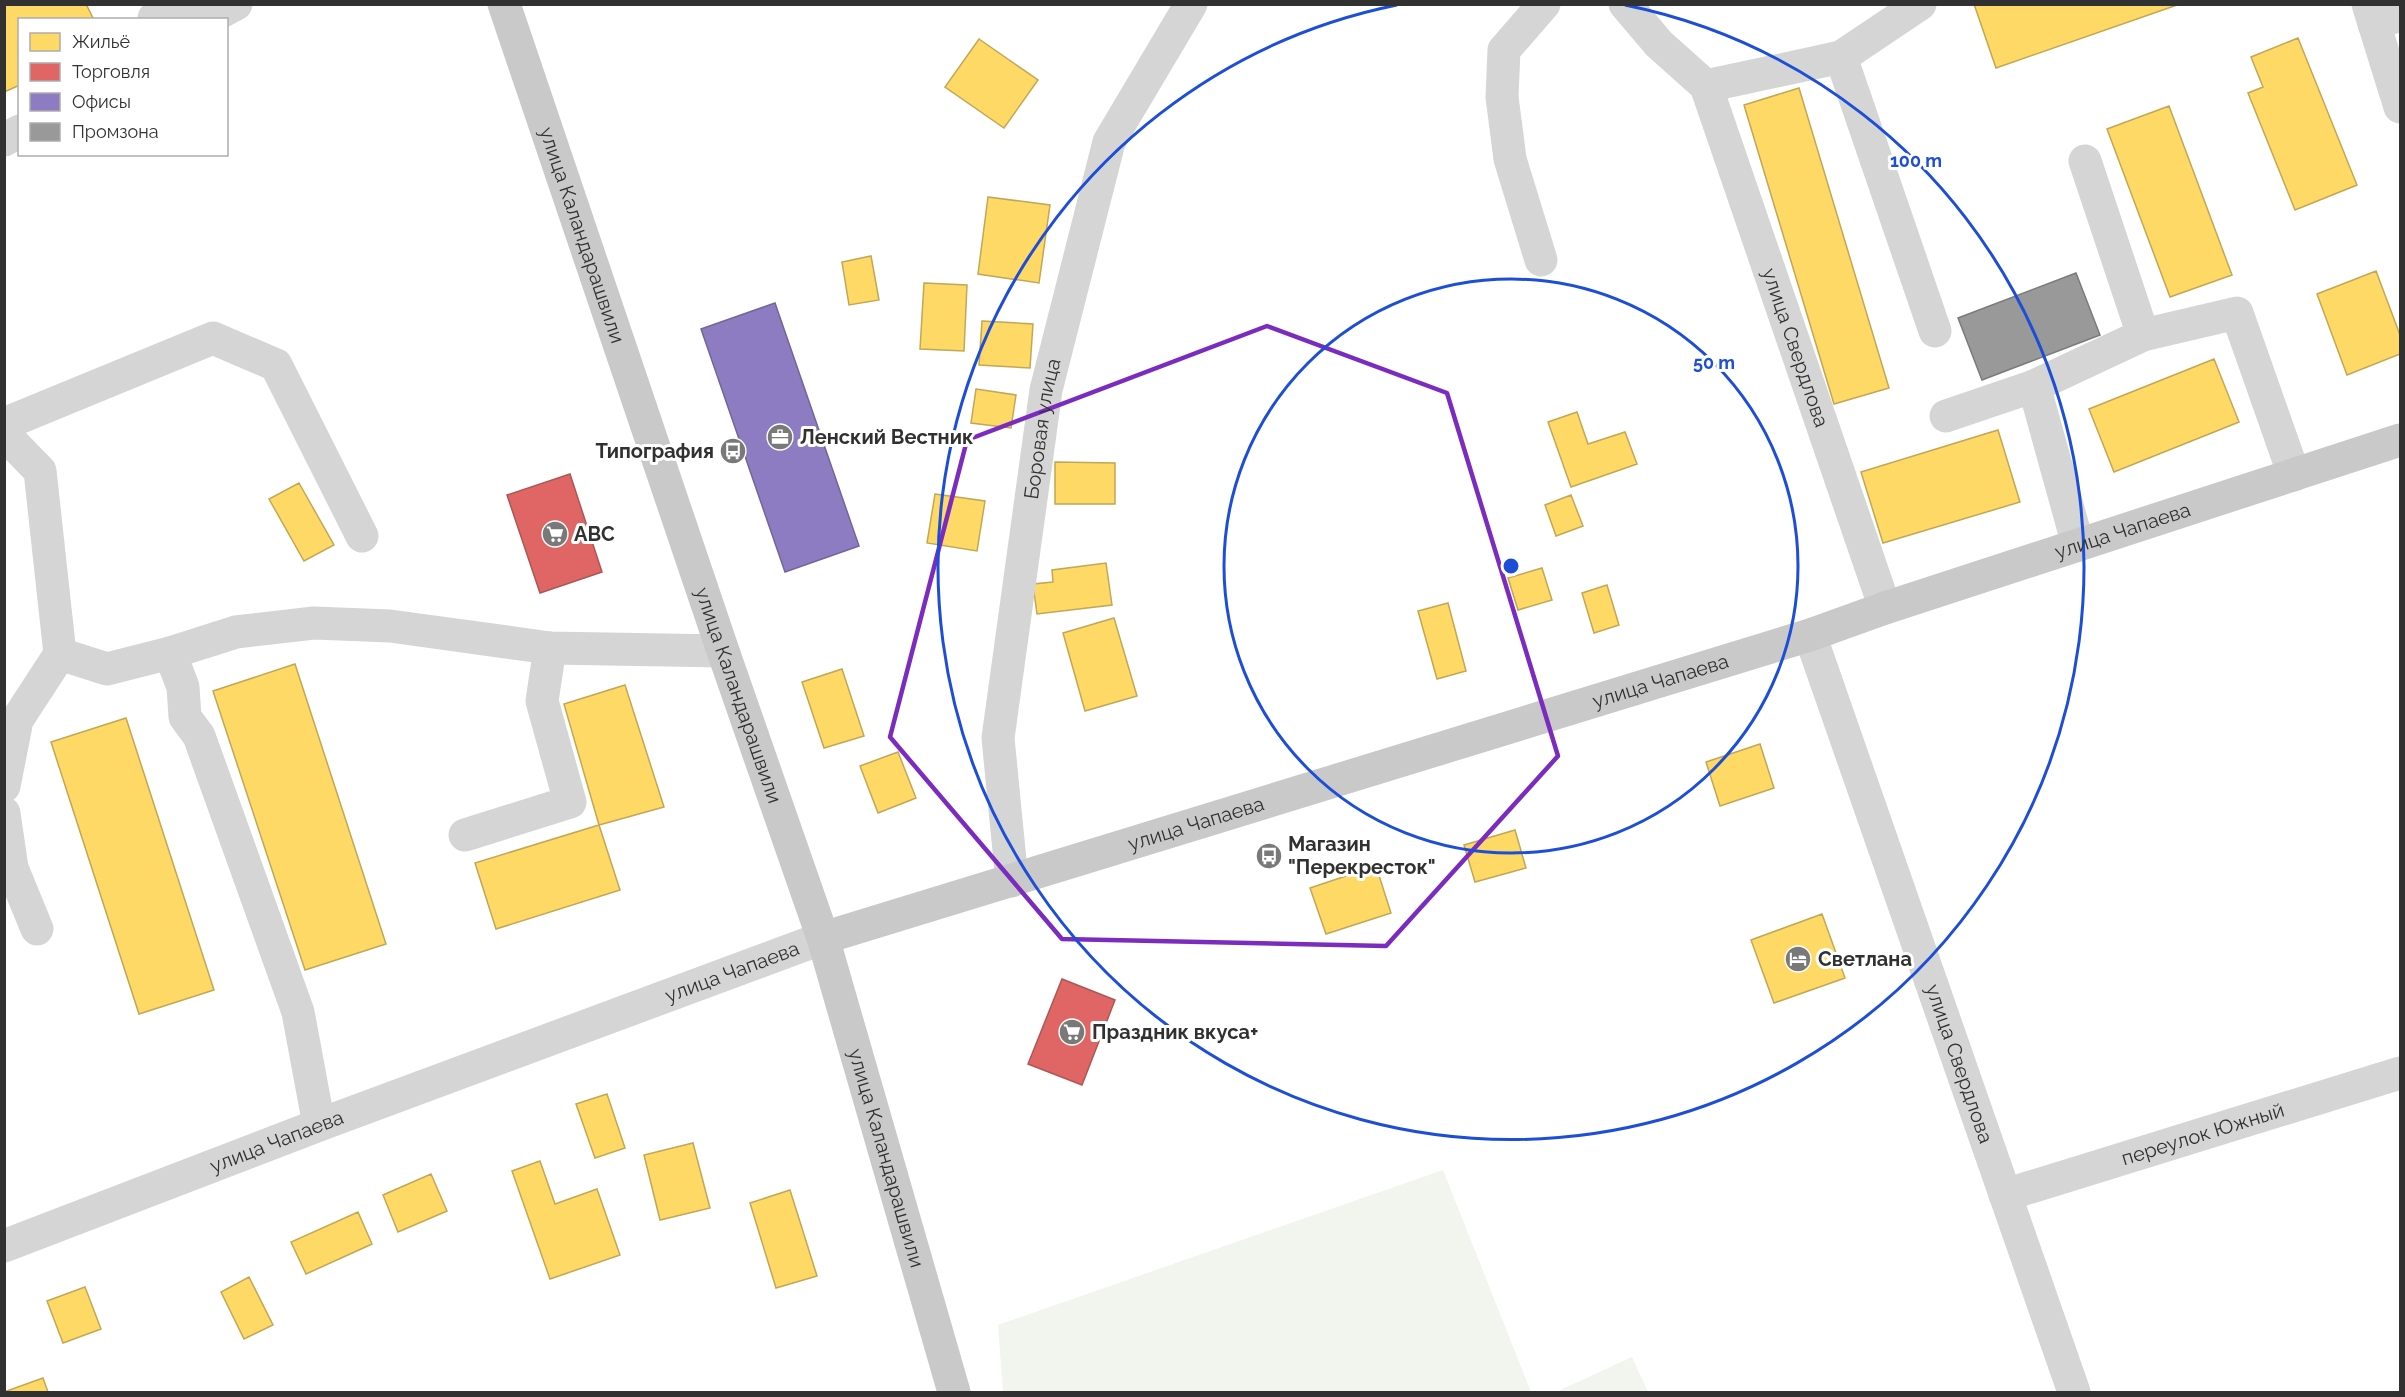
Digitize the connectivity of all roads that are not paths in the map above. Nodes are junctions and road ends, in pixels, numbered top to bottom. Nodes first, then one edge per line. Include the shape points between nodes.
1 (236, 4) edge
2 (504, 4) edge
3 (1191, 4) edge
4 (1544, 4) edge
5 (1625, 4) edge
6 (1920, 4) edge
7 (152, 14) edge
8 (2381, 15) edge
9 (1841, 57) junction
10 (1706, 86) junction
11 (2400, 107) edge
12 (18, 132) edge
13 (4, 140) edge
14 (2085, 161) dead end
15 (1541, 260) dead end
16 (1935, 331) dead end
17 (2143, 335) junction
18 (2034, 386) junction
19 (1946, 416) dead end
20 (4, 424) edge
21 (4, 434) edge
22 (2400, 440) edge
23 (2294, 475) junction
24 (362, 536) dead end
25 (2078, 545) junction
26 (1885, 608) junction
27 (1810, 635) junction
28 (550, 648) junction
29 (723, 651) junction
30 (170, 653) junction
31 (60, 654) junction
32 (4, 786) edge
33 (4, 813) edge
34 (465, 835) dead end
35 (1012, 881) junction
36 (37, 929) dead end
37 (823, 938) junction
38 (2400, 1073) edge
39 (319, 1125) junction
40 (2005, 1195) junction
41 (4, 1246) edge
42 (954, 1392) edge
43 (2074, 1392) edge

1 - 7 street via 210,18
2 - 29 main road, улица Каландарашвили
3 - 35 street, Боровая улица via 1109,142 1046,390 998,738
4 - 15 street via 1504,50 1502,97 1510,159
5 - 10 street via 1659,44
6 - 9 street
8 - 11 street
9 - 10 street
9 - 16 street
10 - 26 street, улица Свердлова
12 - 13 street
14 - 17 street
17 - 18 street
17 - 23 street via 2237,314
18 - 19 street
18 - 25 street
20 - 24 street via 213,338 276,364
21 - 31 street via 40,471
22 - 23 main road, улица Чапаева
23 - 25 main road, улица Чапаева
25 - 26 main road, улица Чапаева
26 - 27 main road, улица Чапаева
27 - 35 main road, улица Чапаева
27 - 40 street, улица Свердлова
28 - 29 street
28 - 30 street via 390,626 314,623 236,632
28 - 34 street via 542,700 570,801
29 - 37 main road, улица Каландарашвили
30 - 31 street via 107,669
30 - 39 street via 183,687 185,717 199,736 298,1012
31 - 32 street via 17,720
33 - 36 street via 12,868
35 - 37 main road, улица Чапаева
37 - 39 street, улица Чапаева
37 - 42 main road, улица Каландарашвили
38 - 40 street, переулок Южный
39 - 41 street, улица Чапаева
40 - 43 street, улица Свердлова

